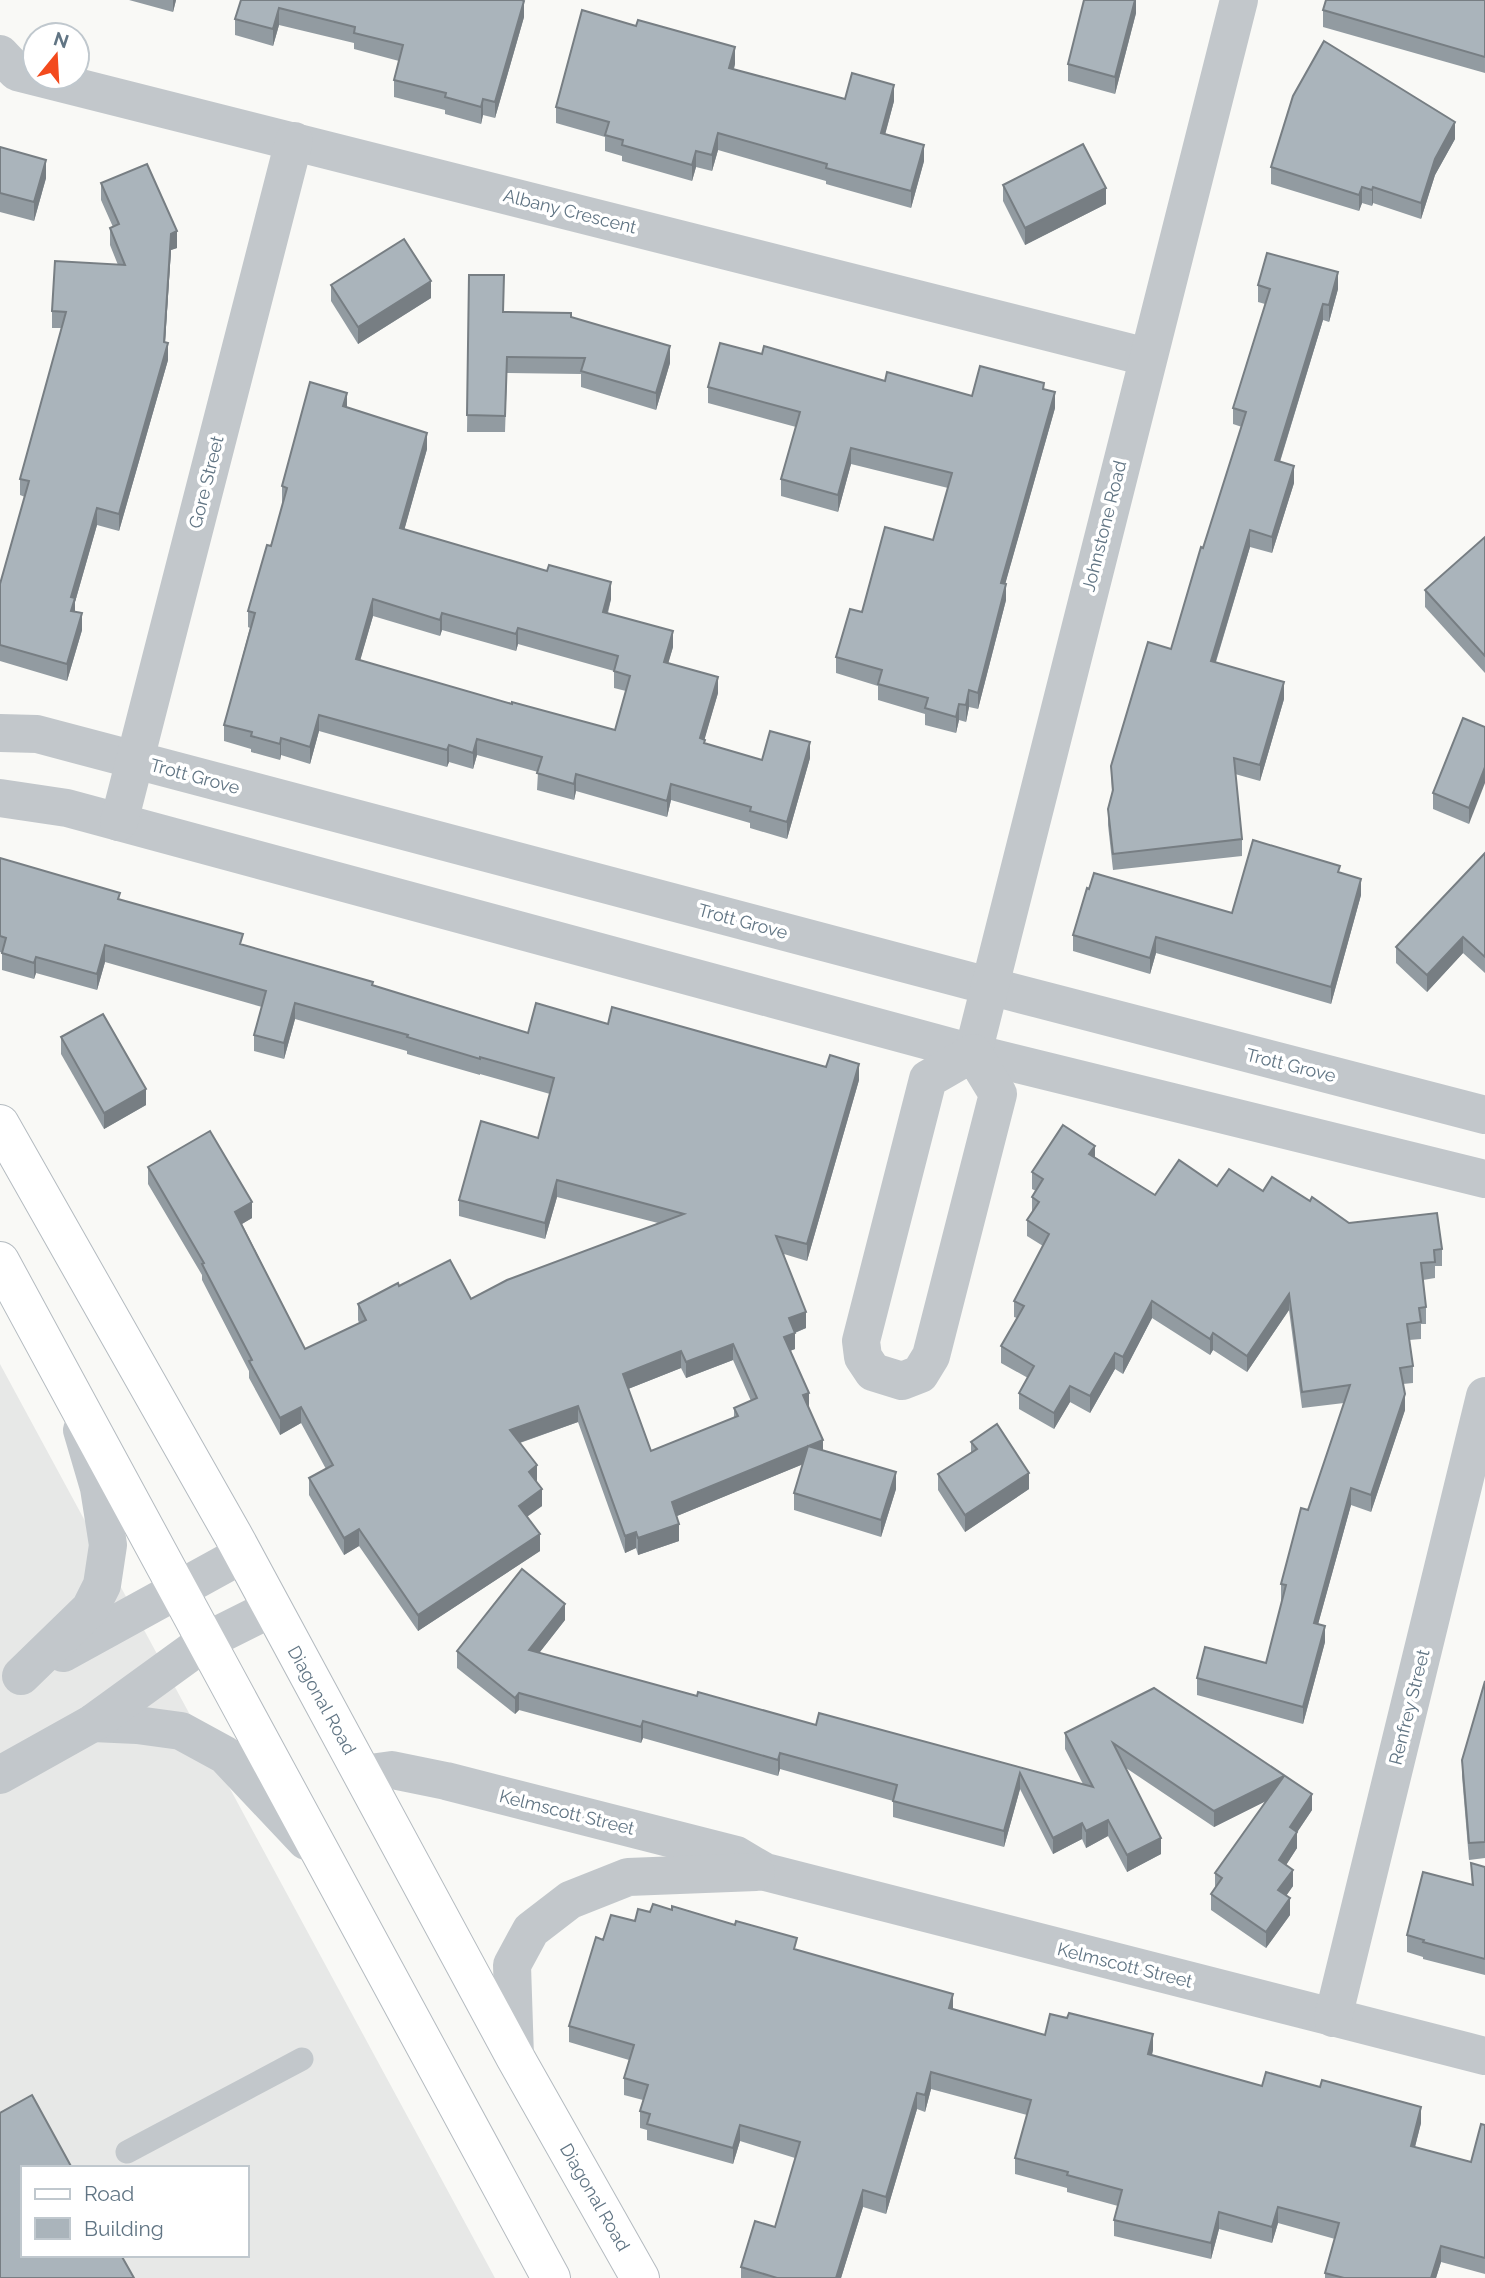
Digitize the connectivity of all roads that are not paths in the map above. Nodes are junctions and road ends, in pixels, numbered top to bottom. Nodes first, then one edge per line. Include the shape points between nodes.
1 (1239, 0) edge
2 (0, 54) edge
3 (293, 141) junction
4 (1147, 357) junction
5 (0, 733) edge
6 (135, 760) junction
7 (0, 798) edge
8 (119, 822) junction
9 (989, 986) junction
10 (973, 1053) junction
11 (1485, 1115) edge
12 (0, 1124) edge
13 (1485, 1179) edge
14 (0, 1261) edge
15 (72, 1393) junction
16 (1485, 1396) edge
17 (243, 1554) junction
18 (178, 1590) junction
19 (272, 1608) junction
20 (206, 1641) junction
21 (10, 1682) edge
22 (93, 1723) junction
23 (363, 1774) junction
24 (0, 1775) edge
25 (327, 1863) junction
26 (765, 1872) junction
27 (1333, 2018) junction
28 (1485, 2056) edge
29 (515, 2057) junction
30 (302, 2059) dead end
31 (127, 2152) dead end
32 (551, 2278) edge
33 (640, 2278) edge

1 - 4 street, Johnstone Road
2 - 3 street, Albany Crescent via 16,72
3 - 4 street, Albany Crescent
3 - 6 street, Gore Street
4 - 9 street, Johnstone Road
5 - 6 street, Trott Grove via 37,734
6 - 8 street, Gore Street
6 - 9 street, Trott Grove
7 - 8 street
8 - 10 street
9 - 10 street, Johnstone Road
9 - 11 street, Trott Grove
10 - 10 street via 998,1094 931,1356 920,1374 902,1381 873,1372 860,1341 928,1079
10 - 13 street
12 - 17 main road, Diagonal Road
14 - 15 main road
15 - 18 main road
15 - 21 street via 99,1488 108,1545 102,1585 90,1609
16 - 27 street, Renfrey Street
17 - 18 street
17 - 19 main road, Diagonal Road
18 - 20 main road
18 - 21 street
19 - 20 street
19 - 23 main road, Diagonal Road
20 - 22 street
20 - 25 main road
22 - 24 street
22 - 25 street via 181,1731 225,1755
23 - 26 street, Kelmscott Street via 392,1770 446,1781 736,1855
23 - 29 main road, Diagonal Road
25 - 32 main road
26 - 27 street, Kelmscott Street
26 - 29 street, Kelmscott Street via 628,1877 570,1900 531,1930 512,1965
27 - 28 street, Kelmscott Street
29 - 33 main road, Diagonal Road
30 - 31 lane

